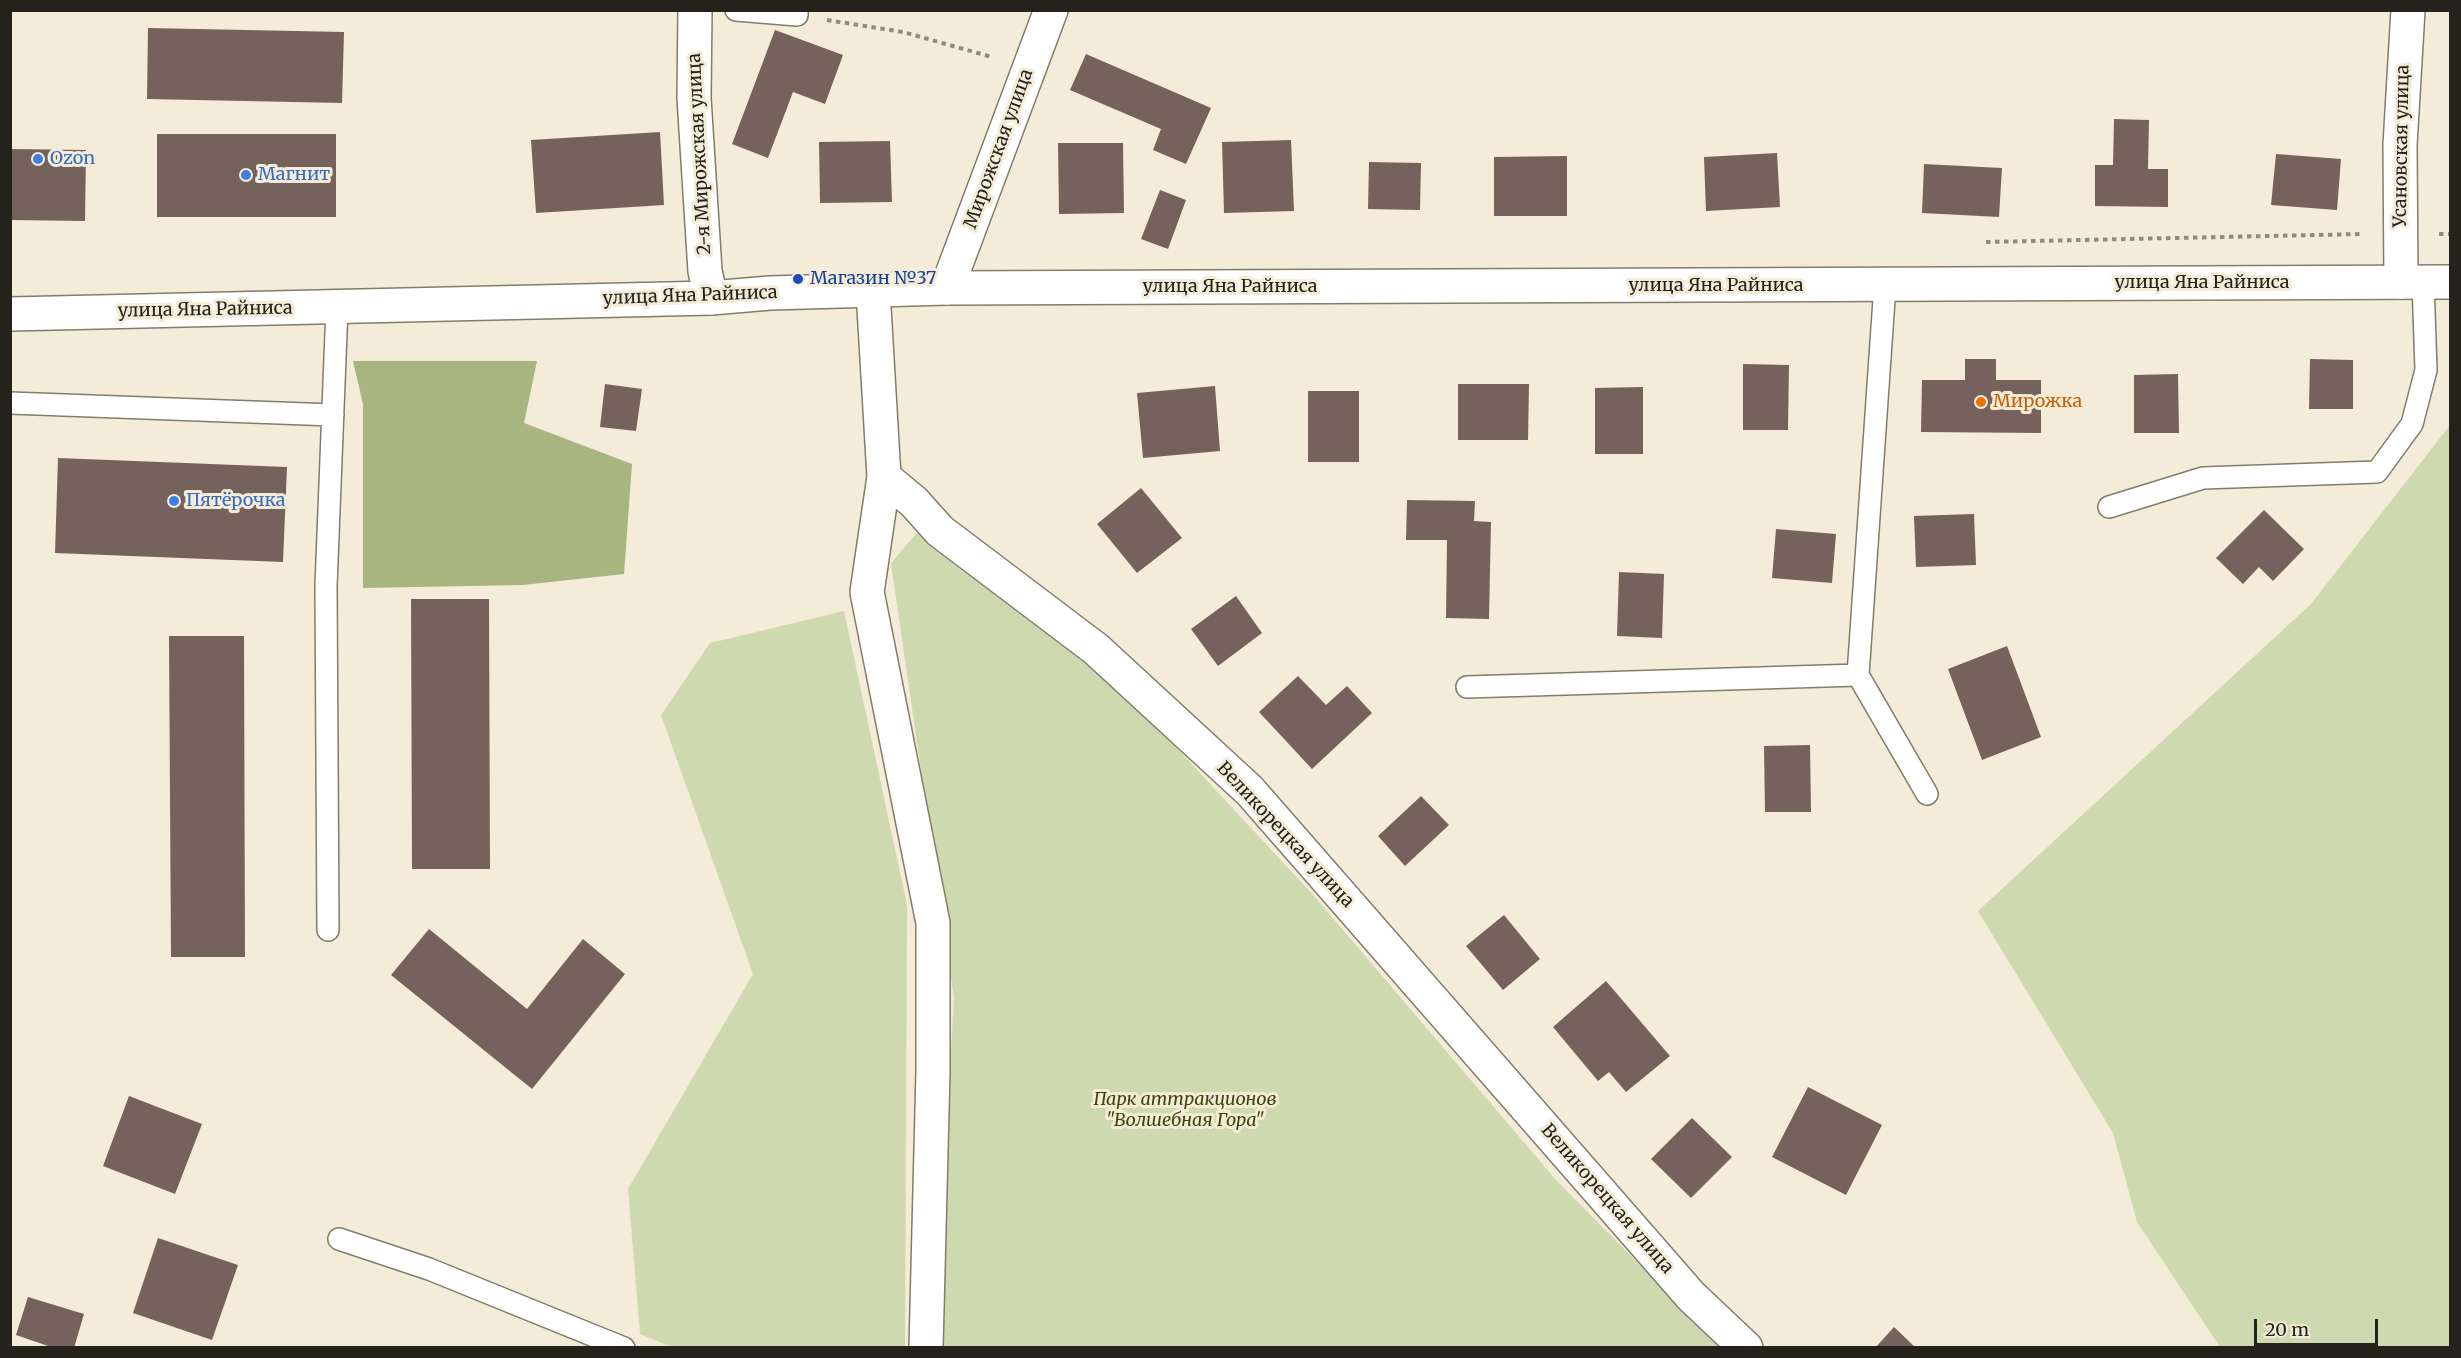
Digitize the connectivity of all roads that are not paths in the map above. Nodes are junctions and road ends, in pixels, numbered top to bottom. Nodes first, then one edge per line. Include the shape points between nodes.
1 (695, 10) edge
2 (736, 10) edge
3 (1051, 10) edge
4 (2408, 10) edge
5 (797, 13) edge
6 (2425, 282) edge
7 (1885, 285) junction
8 (947, 288) junction
9 (873, 291) junction
10 (711, 298) junction
11 (337, 307) junction
12 (10, 314) edge
13 (10, 403) edge
14 (333, 415) junction
15 (884, 477) junction
16 (2109, 507) dead end
17 (1858, 675) junction
18 (1467, 687) dead end
19 (1927, 794) dead end
20 (328, 930) dead end
21 (339, 1239) dead end
22 (624, 1347) edge
23 (926, 1347) edge
24 (1746, 1347) edge

1 - 10 street, 2-я Мирожская улица via 694,98 705,271
2 - 5 lane
3 - 8 street, Мирожская улица
4 - 6 street, Усановская улица via 2400,145
6 - 7 street, улица Яна Райниса
6 - 16 lane via 2426,370 2412,424 2377,472 2203,478
7 - 8 street, улица Яна Райниса
7 - 17 lane
8 - 9 street, улица Яна Райниса
9 - 10 street, улица Яна Райниса
9 - 15 street
10 - 11 street, улица Яна Райниса
11 - 12 street, улица Яна Райниса
11 - 14 lane
13 - 14 lane
14 - 20 lane via 326,586
15 - 23 street via 867,592 933,923
15 - 24 street, Великорецкая улица via 940,531 1096,649 1250,791 1691,1296
17 - 18 lane
17 - 19 lane
21 - 22 lane via 429,1269

